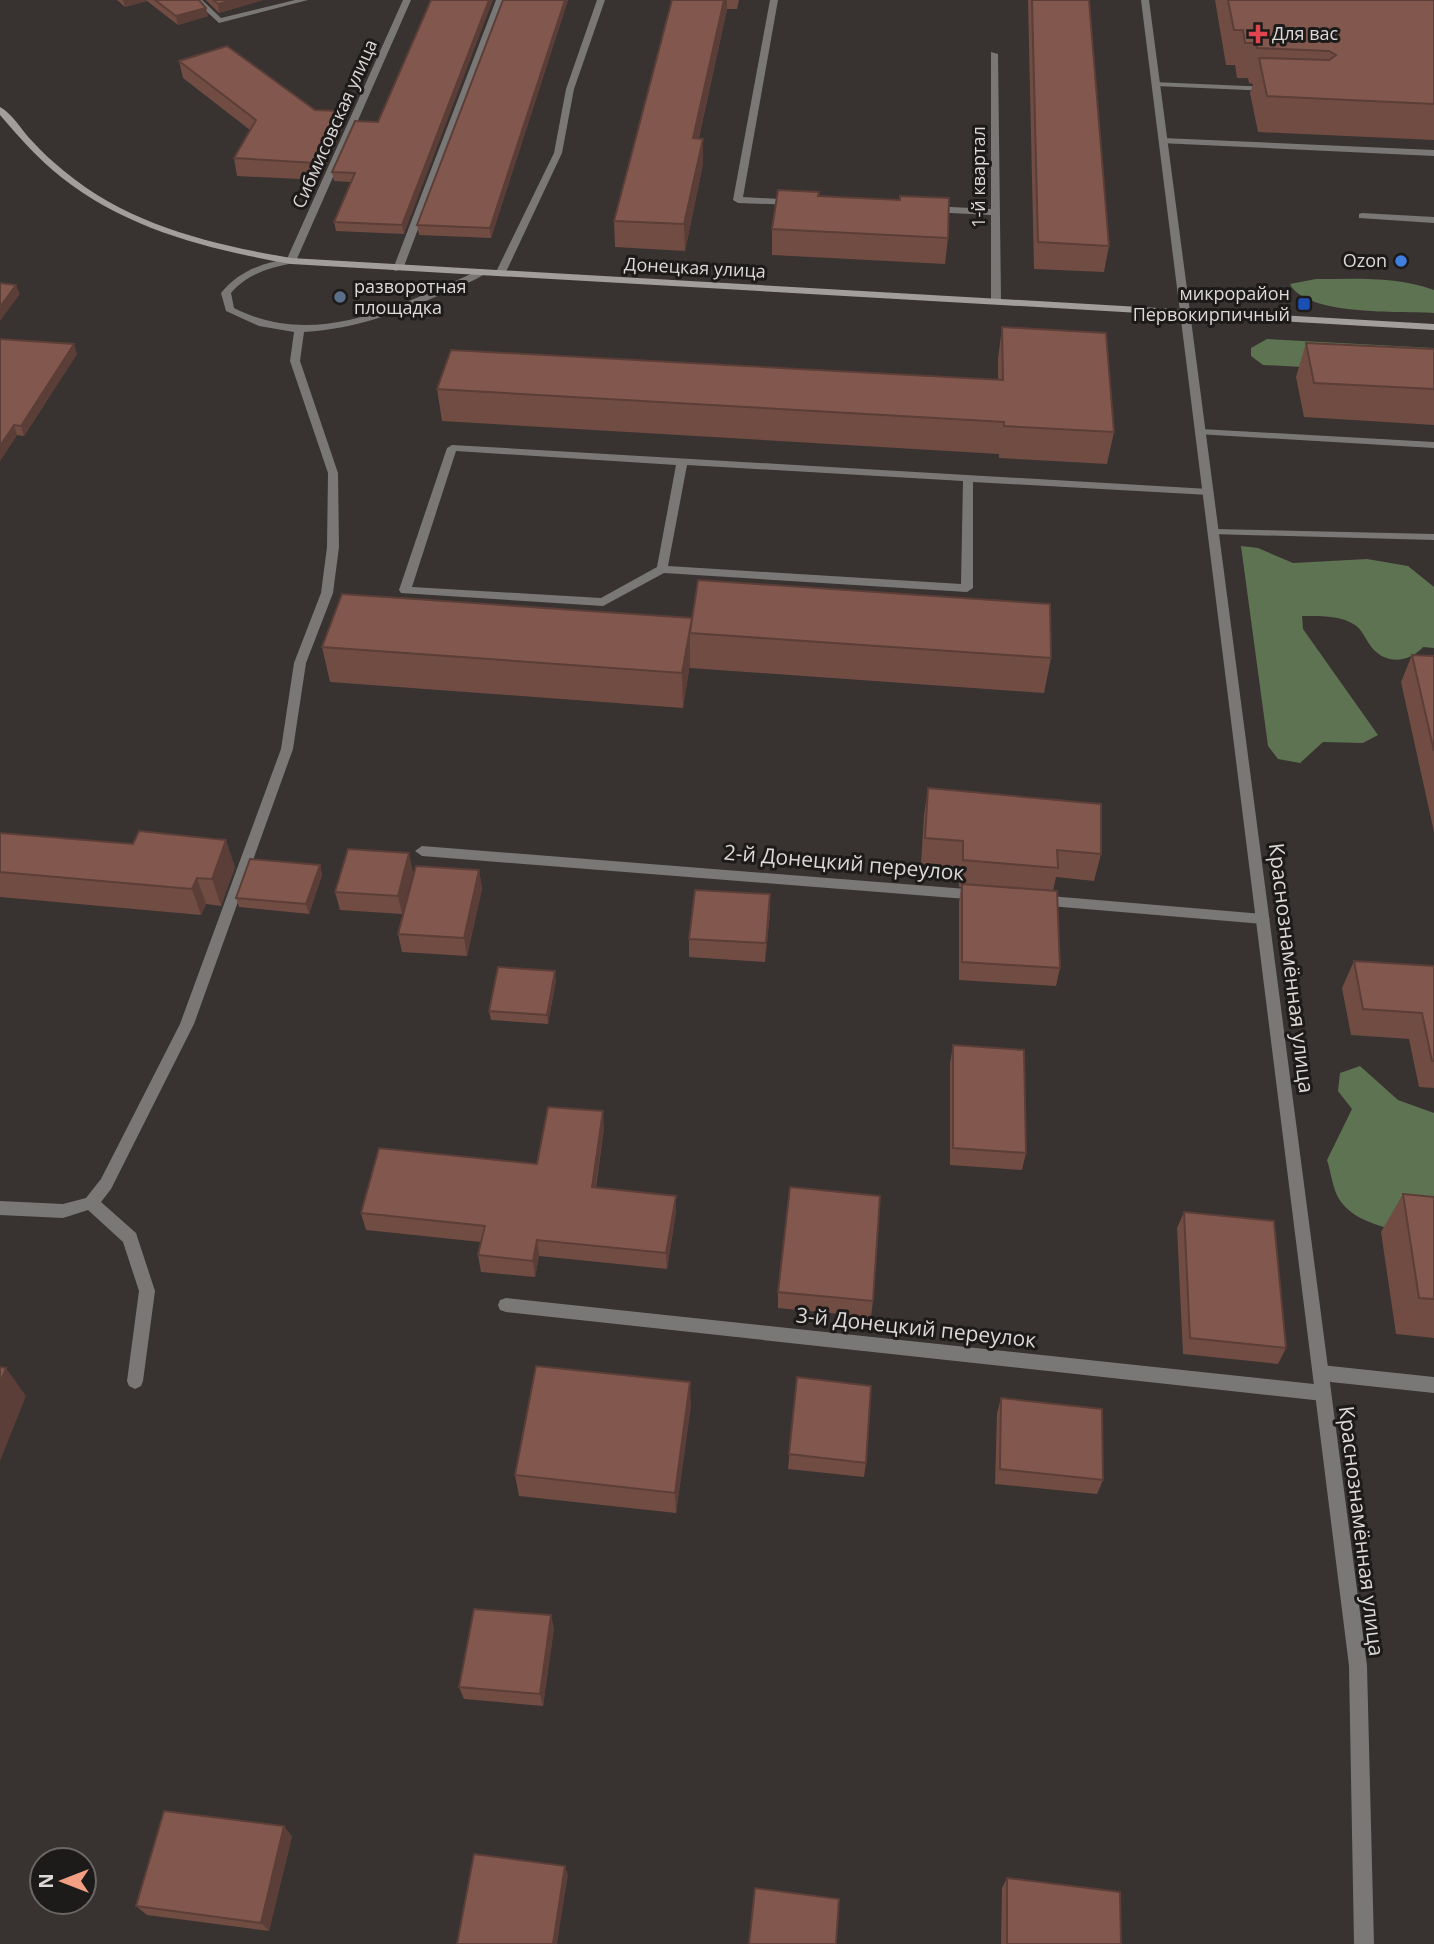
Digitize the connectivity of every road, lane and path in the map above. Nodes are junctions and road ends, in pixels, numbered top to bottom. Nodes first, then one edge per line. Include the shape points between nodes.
1 (198, 0) edge
2 (304, 0) edge
3 (407, 0) edge
4 (500, 0) edge
5 (601, 0) edge
6 (775, 0) edge
7 (1145, 0) edge
8 (994, 54) dead end
9 (1156, 84) junction
10 (1279, 89) edge
11 (0, 110) edge
12 (1163, 141) junction
13 (1434, 153) edge
14 (806, 203) edge
15 (914, 208) edge
16 (995, 212) junction
17 (1362, 216) dead end
18 (1434, 220) edge
19 (291, 261) junction
20 (398, 269) junction
21 (481, 273) junction
22 (500, 274) junction
23 (996, 300) junction
24 (1185, 312) junction
25 (1434, 327) edge
26 (299, 329) junction
27 (1201, 432) junction
28 (1434, 445) edge
29 (682, 461) junction
30 (968, 478) junction
31 (1209, 492) junction
32 (1214, 532) junction
33 (1434, 537) edge
34 (662, 569) junction
35 (422, 851) dead end
36 (999, 897) edge
37 (1027, 899) edge
38 (1263, 919) junction
39 (91, 1203) junction
40 (0, 1208) edge
41 (506, 1305) dead end
42 (1321, 1373) junction
43 (135, 1381) dead end
44 (1433, 1391) edge
45 (1322, 1393) junction
46 (1364, 1944) edge

1 - 2 street via 219,21
3 - 19 street, Сибмисовская улица
4 - 20 street
5 - 22 street via 570,89 558,153
6 - 14 street via 738,200
7 - 9 street, Краснознамённая улица
8 - 16 street, 1-й квартал
9 - 10 street
9 - 12 street, Краснознамённая улица
11 - 19 main road, Донецкая улица via 74,185 113,210 166,234 226,251
12 - 13 street
12 - 24 street, Краснознамённая улица
15 - 16 street
16 - 23 street, 1-й квартал
17 - 18 street
19 - 20 main road, Донецкая улица
19 - 26 street via 263,265 239,277 226,293 229,309 251,321
20 - 21 main road, Донецкая улица
21 - 22 main road, Донецкая улица
21 - 26 street via 359,322
22 - 23 main road, Донецкая улица
23 - 24 main road, Донецкая улица
24 - 25 main road, Донецкая улица
24 - 27 street, Краснознамённая улица
26 - 39 street via 295,361 332,473 333,547 327,593 300,663 287,749 187,1024 106,1184
27 - 28 street
27 - 31 street, Краснознамённая улица
29 - 30 street
29 - 34 street
29 - 34 street via 452,448 405,590 603,603
30 - 31 street
30 - 34 street via 967,588
31 - 32 street, Краснознамённая улица
32 - 33 street
32 - 38 street, Краснознамённая улица
35 - 36 street, 2-й Донецкий переулок
37 - 38 street
38 - 42 street, Краснознамённая улица
39 - 40 street via 63,1211
39 - 43 street via 130,1238 147,1291
41 - 45 street, 3-й Донецкий переулок
42 - 44 street
42 - 45 street, Краснознамённая улица
45 - 46 street, Краснознамённая улица via 1358,1666

